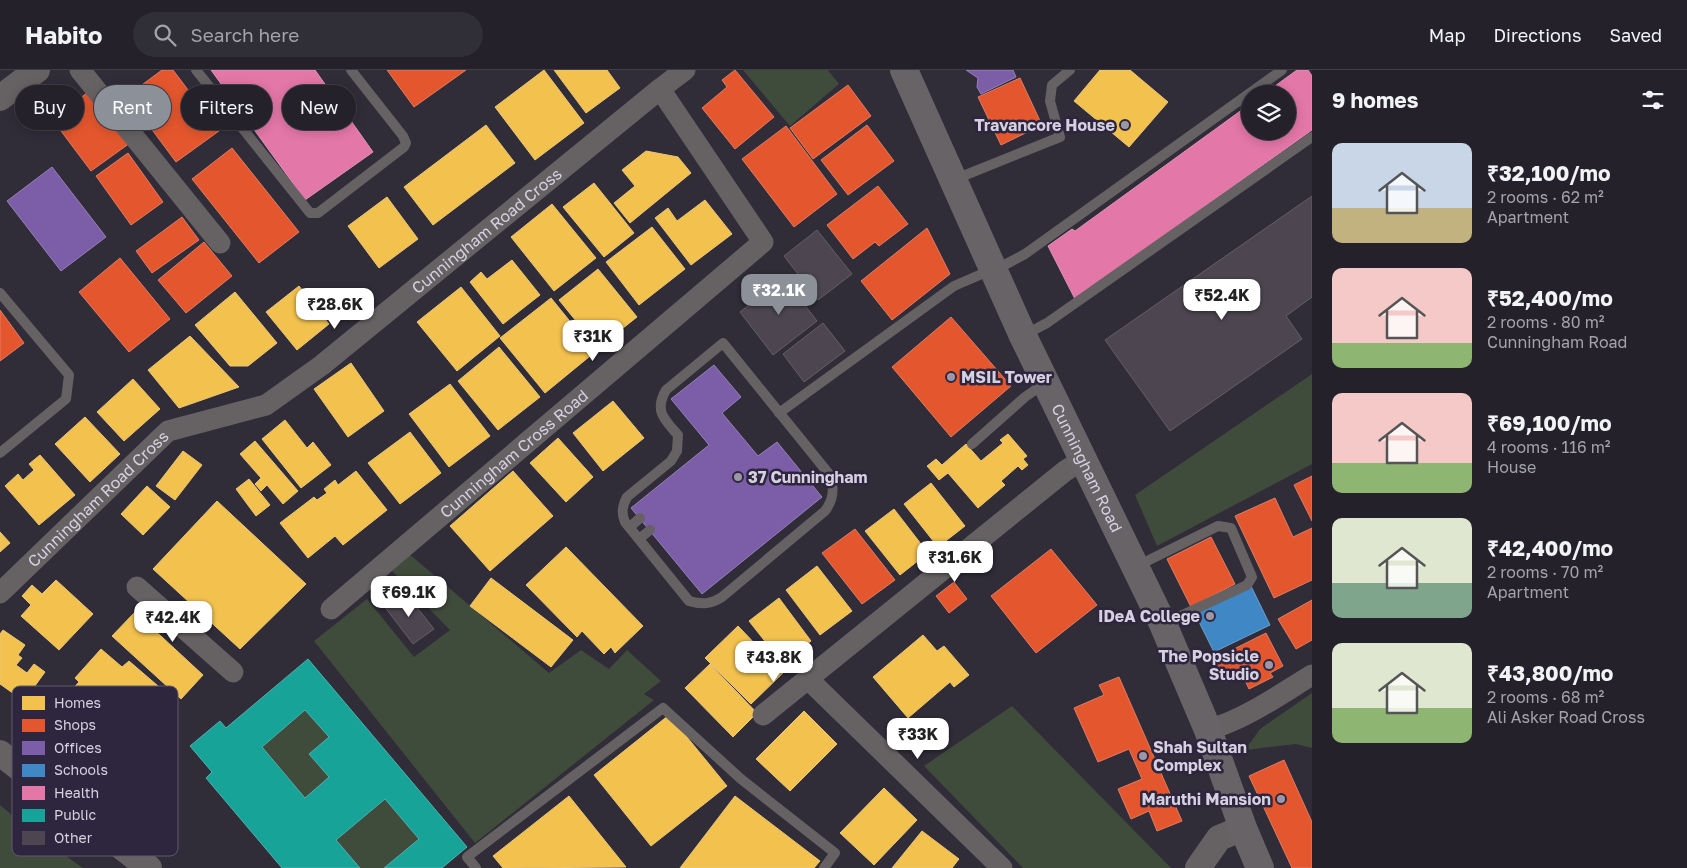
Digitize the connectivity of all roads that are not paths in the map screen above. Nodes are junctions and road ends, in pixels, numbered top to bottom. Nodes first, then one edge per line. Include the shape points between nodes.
1 (37, 70) edge
2 (80, 70) edge
3 (196, 70) edge
4 (351, 70) edge
5 (685, 70) edge
6 (904, 70) edge
7 (1070, 70) edge
8 (1282, 70) edge
9 (660, 89) junction
10 (0, 98) edge
11 (1312, 137) edge
12 (952, 180) junction
13 (220, 243) dead end
14 (994, 269) junction
15 (0, 293) edge
16 (1023, 336) junction
17 (1046, 383) junction
18 (779, 413) junction
19 (972, 444) dead end
20 (0, 453) edge
21 (1084, 459) junction
22 (640, 518) dead end
23 (630, 527) junction
24 (650, 530) dead end
25 (639, 539) junction
26 (1136, 566) junction
27 (137, 587) dead end
28 (0, 593) edge
29 (331, 609) dead end
30 (1163, 624) junction
31 (233, 672) dead end
32 (1312, 675) edge
33 (808, 679) junction
34 (764, 715) dead end
35 (1208, 730) junction
36 (0, 753) edge
37 (12, 762) edge
38 (1243, 828) junction
39 (133, 856) edge
40 (149, 868) edge
41 (476, 868) edge
42 (824, 868) edge
43 (1002, 868) edge
44 (1198, 868) edge
45 (1260, 868) edge

1 - 10 street
2 - 13 street
3 - 4 lane via 310,213 318,214 406,143
5 - 9 street, Cunningham Road Cross
6 - 12 main road, Cunningham Road
7 - 12 lane via 1052,85 1050,101 1060,137
8 - 14 lane via 1025,254
9 - 28 street, Cunningham Road Cross via 322,365 266,405 168,431
9 - 29 street, Cunningham Cross Road via 762,242
11 - 16 lane
12 - 14 main road, Cunningham Road
14 - 16 main road, Cunningham Road
14 - 18 lane via 954,286
15 - 20 lane via 68,375 66,398
16 - 17 main road, Cunningham Road
17 - 19 lane via 1022,399
17 - 21 main road, Cunningham Road
18 - 23 lane via 723,343 666,390 662,397 663,417 678,435 677,451 671,461 627,497 622,511
18 - 25 lane via 829,474 833,493 825,511 722,597 704,604 689,601
21 - 26 main road, Cunningham Road
21 - 33 street via 1064,471
22 - 23 lane
23 - 25 lane
24 - 25 lane
26 - 30 main road, Cunningham Road
26 - 30 lane via 1218,526 1231,528 1252,576 1247,585
27 - 31 street
30 - 35 main road, Cunningham Road
32 - 35 street via 1228,724
33 - 34 street
33 - 43 street
35 - 38 main road, Cunningham Road
36 - 37 street
38 - 44 street via 1219,838
38 - 45 main road, Cunningham Road
39 - 40 street
41 - 42 lane via 467,857 662,708 741,779 835,854

